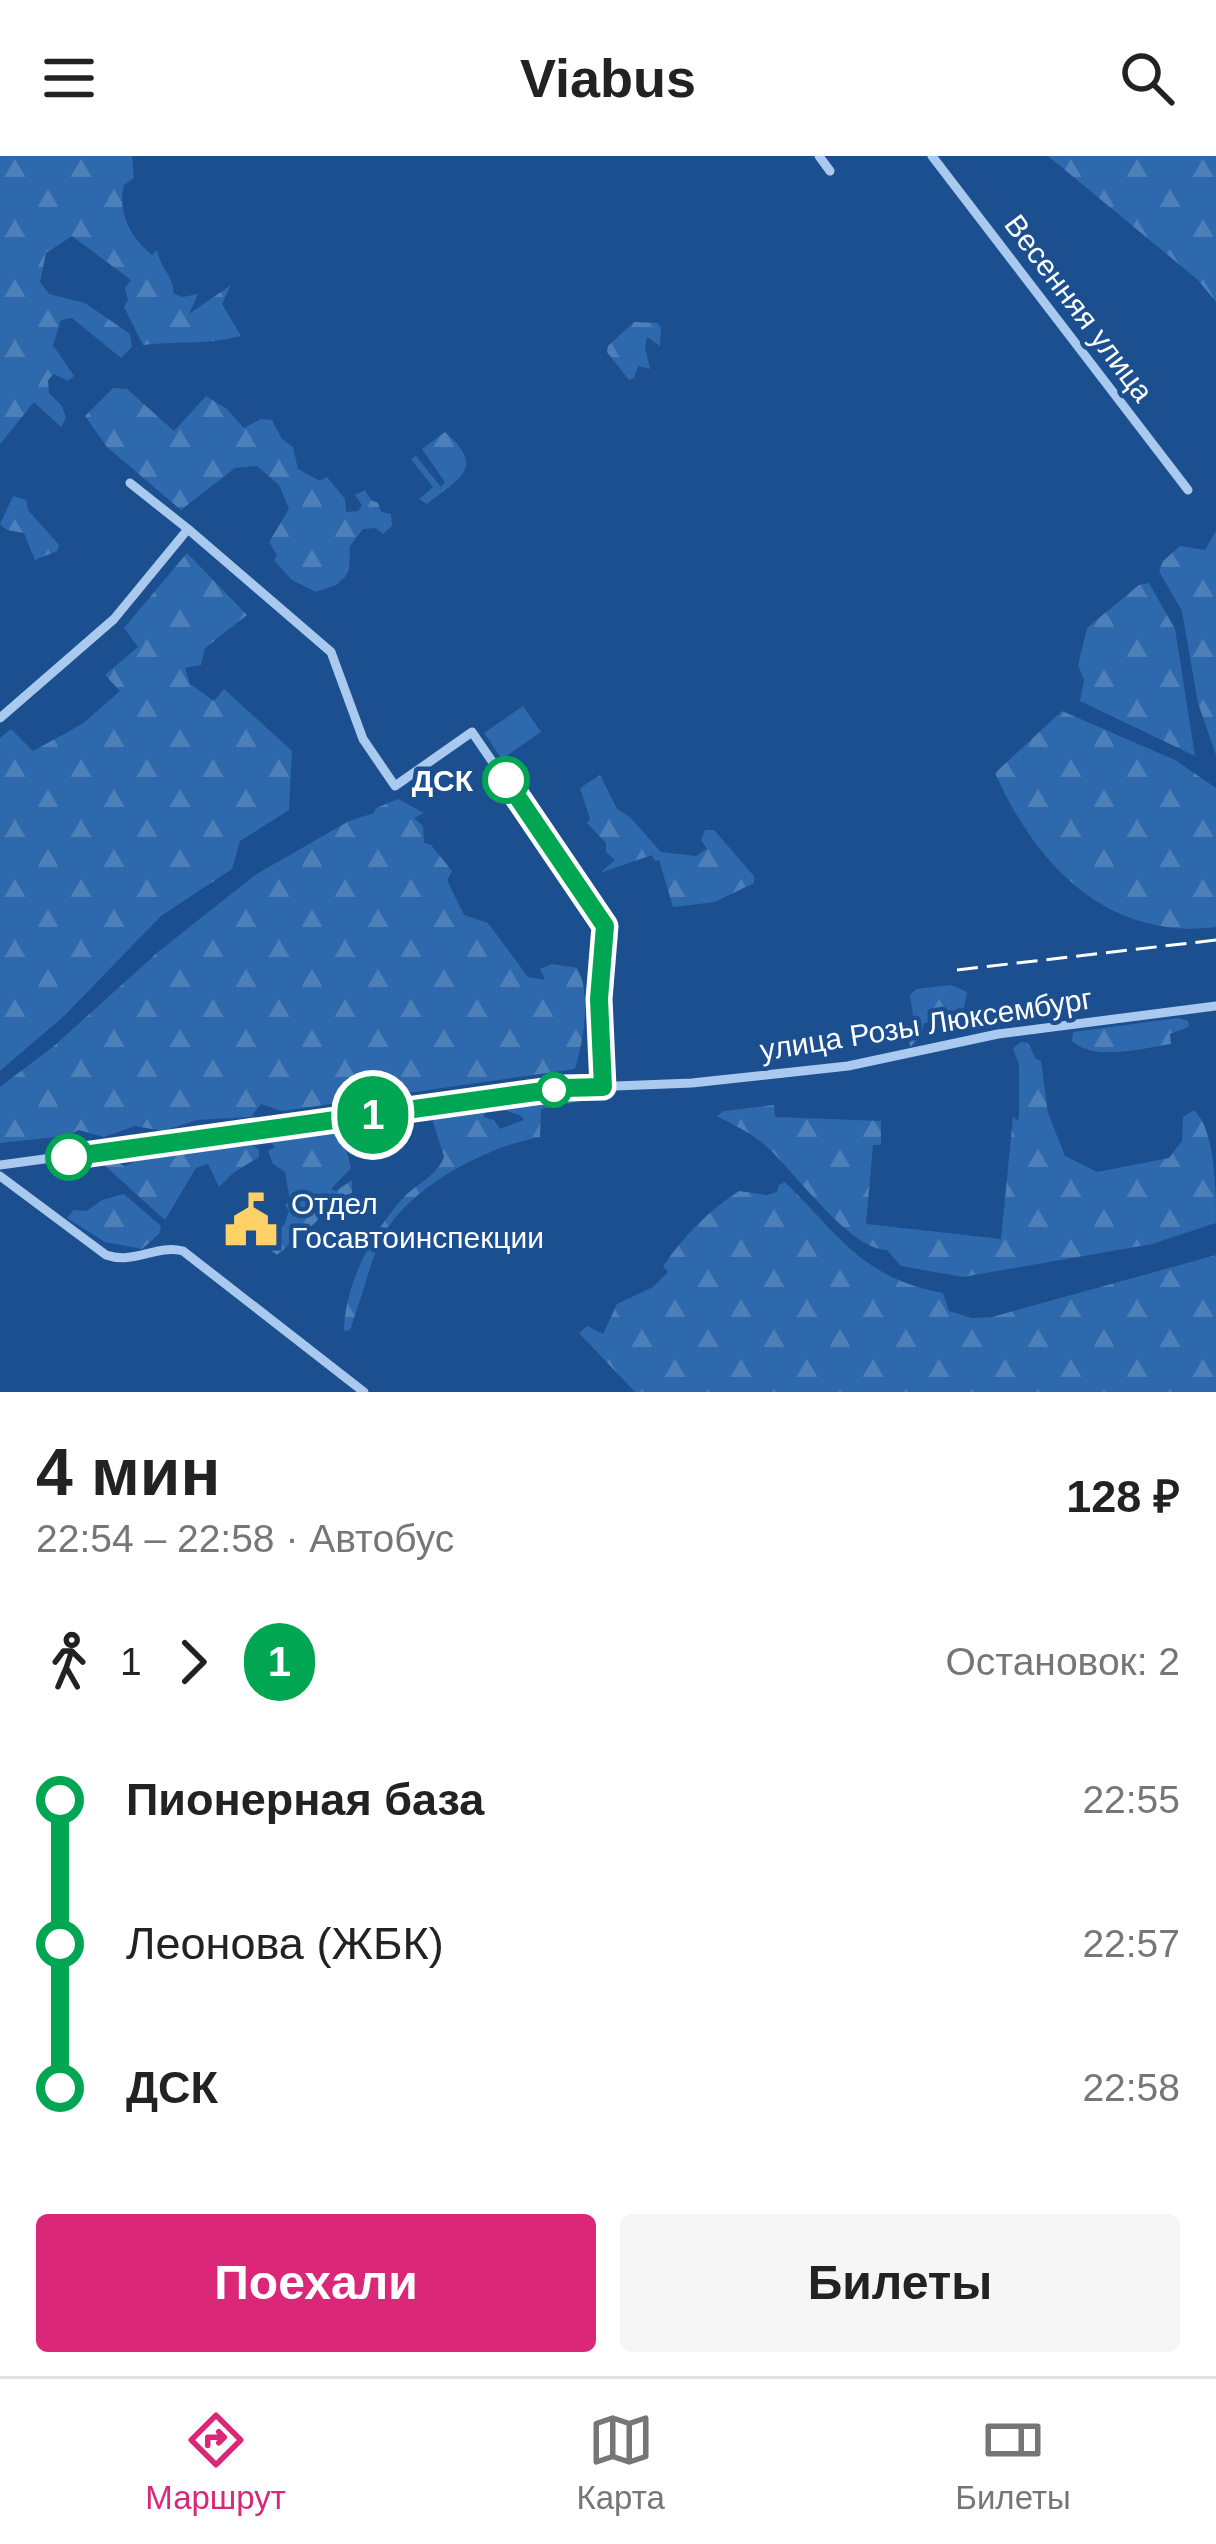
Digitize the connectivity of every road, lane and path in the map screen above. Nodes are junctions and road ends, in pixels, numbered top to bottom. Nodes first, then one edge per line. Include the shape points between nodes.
1 (819, 156) edge
2 (932, 156) edge
3 (830, 171) dead end
4 (130, 483) dead end
5 (1188, 490) dead end
6 (188, 530) junction
7 (0, 718) edge
8 (1216, 1006) edge
9 (603, 1087) junction
10 (0, 1165) edge
11 (0, 1176) edge
12 (364, 1392) edge

1 - 3 street
2 - 5 street, Весенняя улица
4 - 6 street
6 - 7 street via 114,620
6 - 9 street via 332,652 362,739 395,786 472,732 605,926
8 - 9 street, улица Розы Люксембург via 998,1034 848,1066
9 - 10 street, улица Розы Люксембург
11 - 12 street via 106,1255 123,1261 183,1251

